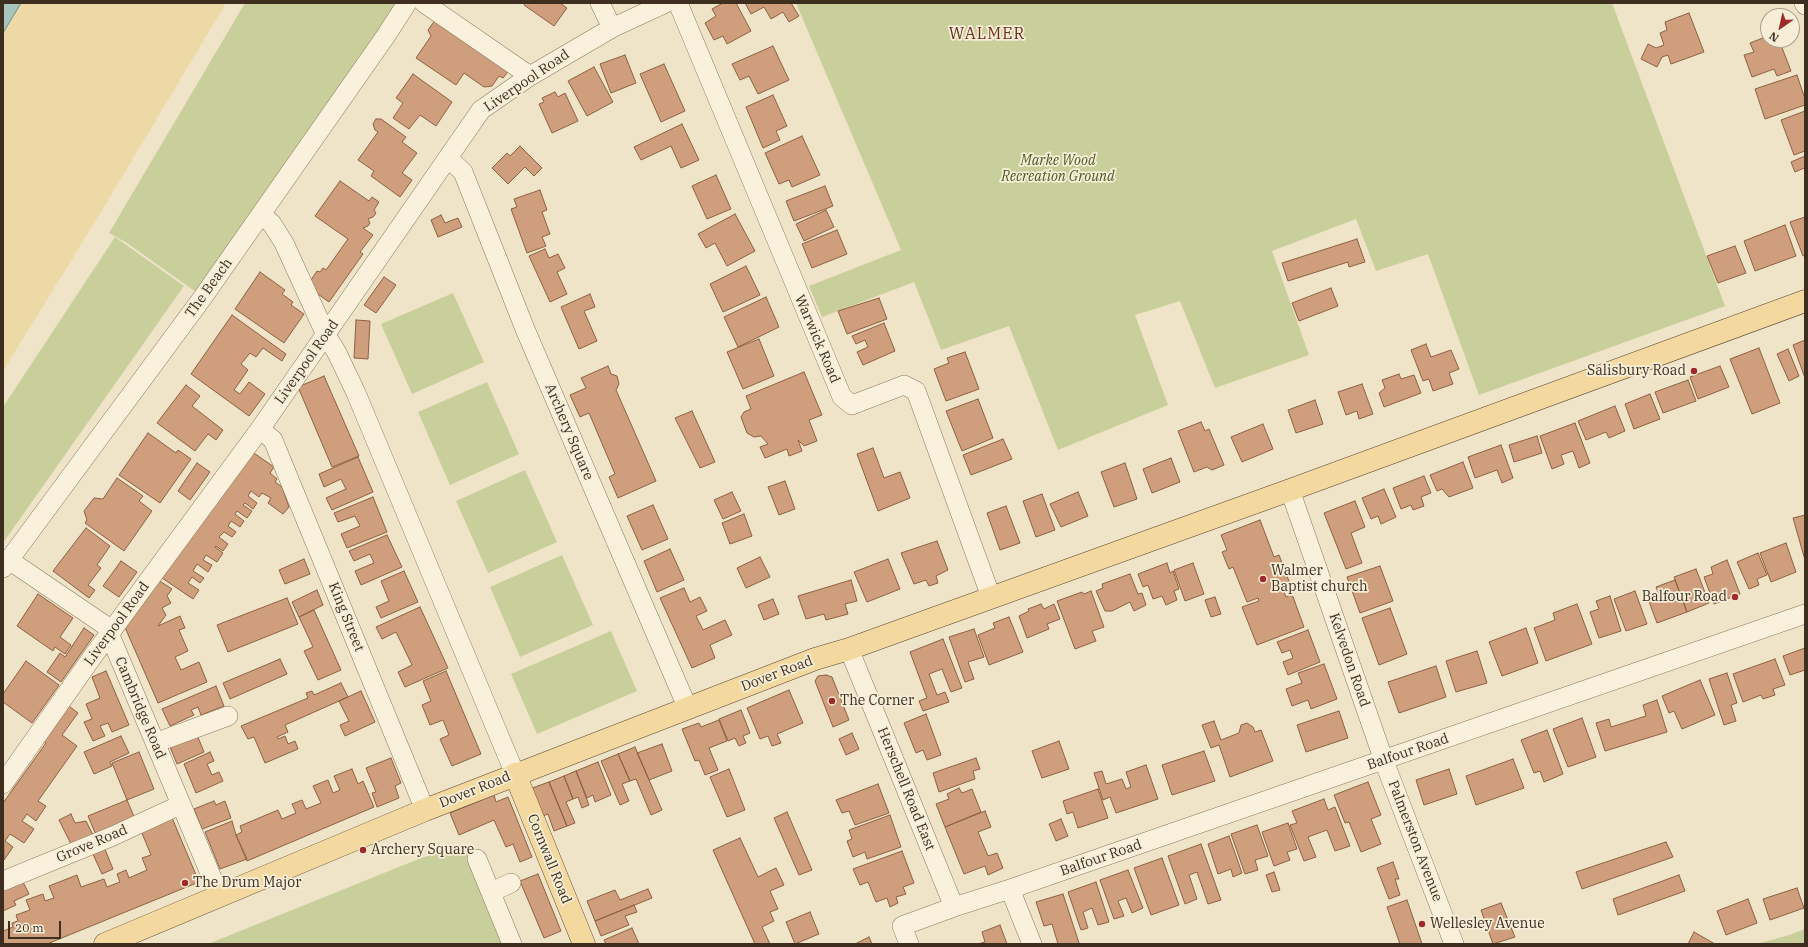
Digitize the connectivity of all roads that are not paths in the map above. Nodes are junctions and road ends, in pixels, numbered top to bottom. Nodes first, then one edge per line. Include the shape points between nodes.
1 (407, 3) edge
2 (424, 3) edge
3 (600, 3) edge
4 (666, 3) edge
5 (678, 3) edge
6 (612, 28) junction
7 (530, 76) junction
8 (449, 159) junction
9 (262, 214) junction
10 (1805, 301) edge
11 (326, 335) junction
12 (260, 430) junction
13 (1290, 490) junction
14 (6, 564) edge
15 (991, 597) junction
16 (1805, 614) edge
17 (109, 634) junction
18 (849, 649) junction
19 (688, 708) junction
20 (228, 716) dead end
21 (155, 743) junction
22 (1384, 761) junction
23 (515, 774) junction
24 (3, 784) edge
25 (180, 805) junction
26 (425, 810) junction
27 (477, 859) dead end
28 (3, 881) edge
29 (511, 883) dead end
30 (1010, 889) junction
31 (491, 892) junction
32 (220, 897) junction
33 (954, 907) junction
34 (105, 944) edge
35 (512, 944) edge
36 (584, 944) edge
37 (909, 944) edge
38 (1032, 944) edge
39 (1454, 944) edge

1 - 9 street, The Beach
2 - 7 street
3 - 6 street
4 - 6 street, Liverpool Road
5 - 15 street, Warwick Road via 842,397 852,405 904,385 916,391
6 - 7 street, Liverpool Road
7 - 8 street, Liverpool Road via 481,110
8 - 11 street, Liverpool Road
8 - 19 street, Archery Square via 463,172 525,329
9 - 11 street via 284,243
9 - 14 street, The Beach
10 - 13 main road, Dover Road
11 - 12 street, Liverpool Road
11 - 23 street via 356,392
12 - 17 street, Liverpool Road
12 - 26 street, King Street via 273,440
13 - 15 main road, Dover Road
13 - 22 street, Kelvedon Road
14 - 17 street, Cambridge Road via 106,626
15 - 18 main road, Dover Road
16 - 22 street, Balfour Road
17 - 21 street, Cambridge Road
17 - 24 street, Liverpool Road
18 - 19 main road, Dover Road via 815,659
18 - 33 street, Herschell Road East
19 - 23 main road, Dover Road
20 - 21 street
21 - 25 street, Cambridge Road
22 - 30 street, Balfour Road
22 - 39 street, Palmerston Avenue
23 - 26 main road, Dover Road
23 - 36 main road, Cornwall Road
25 - 28 street, Grove Road via 113,836
25 - 32 street, Cambridge Road
26 - 32 main road, Dover Road
27 - 31 street
29 - 31 street
30 - 33 street, Balfour Road
30 - 38 street
31 - 35 street
32 - 34 main road, Dover Road
33 - 37 street, Balfour Road via 902,926

